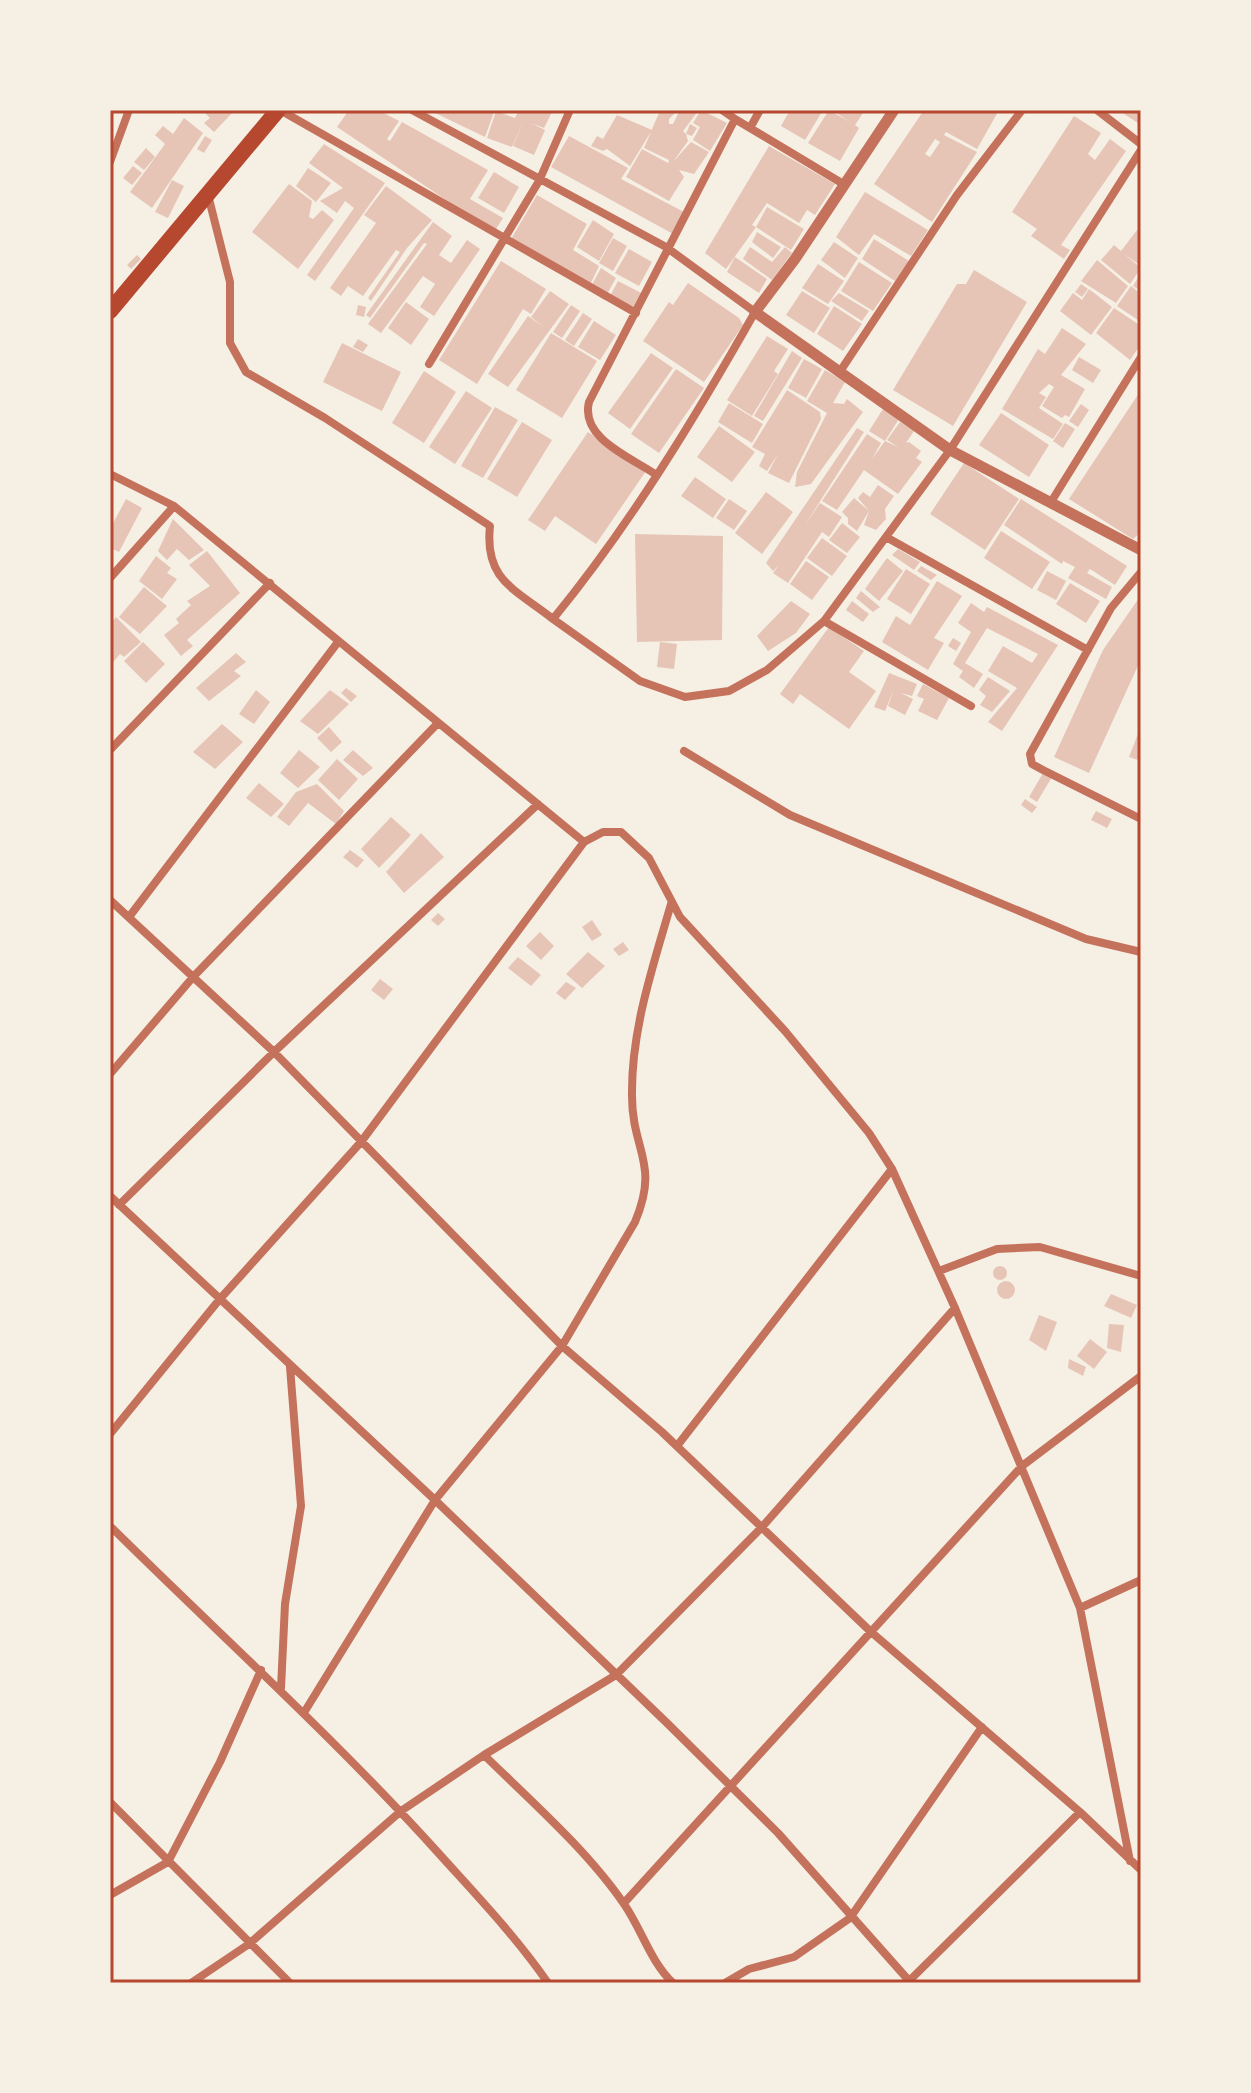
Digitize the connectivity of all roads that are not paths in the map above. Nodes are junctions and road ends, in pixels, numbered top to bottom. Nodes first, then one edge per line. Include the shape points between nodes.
1 (129, 110) edge
2 (279, 110) edge
3 (412, 110) edge
4 (570, 110) edge
5 (722, 110) edge
6 (760, 110) edge
7 (894, 110) edge
8 (1022, 110) edge
9 (1097, 110) edge
10 (735, 119) junction
11 (750, 128) junction
12 (1141, 147) edge
13 (110, 162) edge
14 (539, 181) junction
15 (845, 185) junction
16 (208, 194) junction
17 (503, 238) junction
18 (666, 247) junction
19 (110, 311) edge
20 (755, 312) junction
21 (636, 313) junction
22 (1141, 357) edge
23 (429, 364) dead end
24 (838, 374) junction
25 (950, 450) junction
26 (110, 474) edge
27 (655, 474) junction
28 (1051, 502) junction
29 (174, 506) junction
30 (886, 537) junction
31 (1141, 550) edge
32 (1141, 572) edge
33 (110, 578) edge
34 (270, 583) junction
35 (553, 619) junction
36 (824, 621) junction
37 (338, 642) junction
38 (1088, 650) junction
39 (971, 706) dead end
40 (438, 723) junction
41 (110, 750) edge
42 (684, 751) dead end
43 (538, 804) junction
44 (1141, 819) edge
45 (584, 842) junction
46 (671, 904) junction
47 (112, 905) edge
48 (129, 917) junction
49 (1141, 952) edge
50 (194, 976) junction
51 (274, 1052) junction
52 (110, 1074) edge
53 (361, 1142) junction
54 (892, 1169) junction
55 (110, 1196) edge
56 (119, 1205) junction
57 (939, 1271) junction
58 (1141, 1276) edge
59 (219, 1300) junction
60 (955, 1308) junction
61 (562, 1346) junction
62 (290, 1366) junction
63 (1141, 1376) edge
64 (110, 1434) edge
65 (677, 1446) junction
66 (1022, 1466) junction
67 (435, 1500) junction
68 (110, 1526) edge
69 (762, 1527) junction
70 (1141, 1580) edge
71 (1080, 1608) junction
72 (870, 1631) junction
73 (261, 1670) junction
74 (616, 1675) junction
75 (281, 1688) junction
76 (305, 1711) junction
77 (982, 1727) junction
78 (484, 1755) junction
79 (732, 1788) junction
80 (110, 1802) edge
81 (401, 1811) junction
82 (1080, 1812) junction
83 (1130, 1861) junction
84 (168, 1862) junction
85 (1141, 1870) edge
86 (110, 1895) edge
87 (624, 1903) junction
88 (850, 1918) junction
89 (249, 1944) junction
90 (909, 1982) edge
91 (191, 1983) edge
92 (290, 1983) edge
93 (548, 1983) edge
94 (673, 1983) edge
95 (725, 1983) edge

1 - 13 street
2 - 16 highway
2 - 17 street
3 - 14 street
4 - 14 street
5 - 10 street
6 - 11 street
7 - 15 street
8 - 24 street via 957,195
9 - 12 street
10 - 11 street
10 - 18 street
11 - 15 street
12 - 25 street
14 - 17 street
14 - 18 street
15 - 20 street
16 - 19 highway
16 - 35 street via 230,282 230,343 246,372 490,526 494,573
17 - 21 street
17 - 23 street
18 - 20 street
18 - 21 street
20 - 24 street
20 - 27 street
21 - 27 street via 594,392 588,423
22 - 28 street
24 - 25 street
25 - 28 street
25 - 30 street
26 - 29 street
27 - 35 street via 595,567
28 - 31 street
29 - 33 street
29 - 34 street
30 - 36 street
30 - 38 street
32 - 38 street via 1111,608
34 - 37 street
34 - 41 street
35 - 36 street via 640,681 685,697 729,691 767,670
36 - 39 street
37 - 40 street
37 - 48 street
38 - 44 street via 1030,754 1032,764
40 - 43 street
40 - 50 street
42 - 49 street via 790,815 1086,939
43 - 45 street
43 - 51 street
45 - 46 street via 612,831 631,838 649,858
45 - 53 street
46 - 54 street via 785,1031
46 - 61 street via 648,982 634,1059 632,1097 647,1187 635,1222
47 - 48 street
48 - 50 street
50 - 51 street
50 - 52 street
51 - 53 street
51 - 56 street
53 - 59 street
53 - 61 street
54 - 57 street
54 - 65 street
55 - 56 street
56 - 59 street
57 - 58 street via 997,1249 1040,1247
57 - 60 street
59 - 62 street
59 - 64 street
60 - 66 street
60 - 69 street
61 - 65 street
61 - 67 street
62 - 67 street
62 - 75 street via 301,1506 285,1604
63 - 66 street
65 - 69 street
66 - 71 street
66 - 72 street
67 - 74 street
67 - 76 street
68 - 73 street
69 - 72 street
69 - 74 street
70 - 71 street
71 - 83 street
72 - 77 street
72 - 79 street
73 - 75 street
73 - 84 street
74 - 78 street
74 - 79 street
75 - 76 street
76 - 81 street
77 - 82 street
77 - 88 street
78 - 81 street
78 - 87 street
79 - 87 street
79 - 88 street
80 - 84 street
81 - 89 street
81 - 93 street
82 - 83 street
82 - 90 street
83 - 85 street
84 - 86 street
84 - 89 street
87 - 94 street
88 - 90 street
88 - 95 street via 806,1950
89 - 91 street
89 - 92 street

